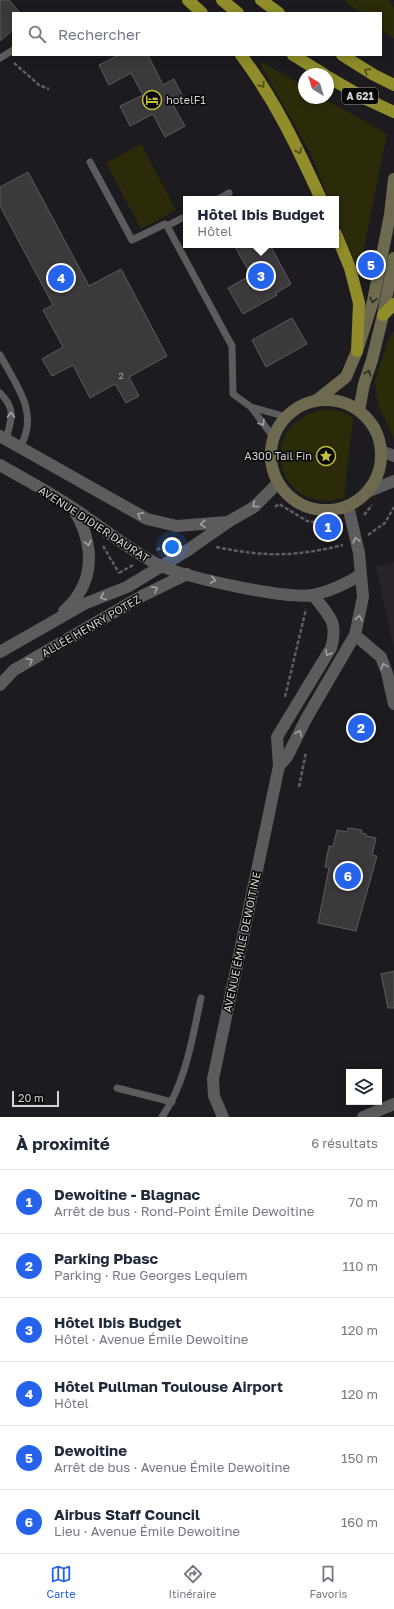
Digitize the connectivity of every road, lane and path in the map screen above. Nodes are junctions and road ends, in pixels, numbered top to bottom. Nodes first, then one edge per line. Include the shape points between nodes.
1 (188, 0) edge
2 (222, 0) edge
3 (260, 0) edge
4 (201, 12) edge
5 (237, 12) edge
6 (278, 12) edge
7 (12, 51) edge
8 (2, 56) edge
9 (242, 56) edge
10 (295, 56) edge
11 (344, 56) edge
12 (314, 68) edge
13 (334, 80) edge
14 (394, 85) edge
15 (49, 89) dead end
16 (394, 112) edge
17 (90, 162) dead end
18 (394, 179) edge
19 (229, 193) dead end
20 (224, 196) edge
21 (320, 196) edge
22 (183, 218) edge
23 (167, 226) junction
24 (339, 241) edge
25 (394, 258) edge
26 (394, 304) edge
27 (384, 315) junction
28 (357, 351) junction
29 (0, 355) edge
30 (0, 393) edge
31 (317, 400) junction
32 (251, 407) junction
33 (359, 411) junction
34 (287, 417) junction
35 (3, 438) edge
36 (274, 438) junction
37 (20, 447) junction
38 (381, 451) junction
39 (394, 456) edge
40 (0, 465) edge
41 (394, 481) edge
42 (278, 483) junction
43 (367, 492) junction
44 (376, 502) dead end
45 (348, 506) junction
46 (72, 507) junction
47 (394, 507) edge
48 (273, 508) dead end
49 (228, 522) junction
50 (354, 532) junction
51 (178, 534) dead end
52 (368, 536) dead end
53 (345, 545) dead end
54 (211, 546) dead end
55 (162, 547) dead end
56 (162, 566) junction
57 (187, 574) junction
58 (360, 574) junction
59 (312, 595) junction
60 (302, 607) dead end
61 (57, 620) junction
62 (355, 635) junction
63 (0, 652) edge
64 (0, 685) edge
65 (283, 703) dead end
66 (394, 704) edge
67 (307, 746) dead end
68 (279, 766) junction
69 (299, 787) dead end
70 (201, 998) dead end
71 (117, 1088) dead end
72 (172, 1102) junction
73 (394, 1104) edge
74 (162, 1117) edge
75 (223, 1117) edge
76 (363, 1117) edge

1 - 4 highway
2 - 5 highway
3 - 6 highway
7 - 8 lane
8 - 15 path
9 -> 21 highway via 282,116
10 - 12 highway
14 -> 11 highway, A 621
13 - 16 highway, A 621
17 - 23 lane via 132,240 165,224
18 -> 28 main road via 390,215 373,301
19 - 20 lane
22 - 23 lane
23 - 32 lane via 232,346 234,394
24 - 28 highway via 350,268 359,303
25 - 27 main road
26 - 27 highway
33 -> 27 main road
28 - 31 main road via 346,377
29 - 37 lane via 27,407 28,432
35 -> 30 lane via 12,417 12,410
31 - 33 main road via 343,403
31 - 34 main road via 298,408
32 - 34 lane
32 -> 36 lane
33 - 38 main road via 374,429
34 - 36 main road
35 - 37 street, AVENUE DIDIER DAURAT
36 - 42 main road via 271,461
49 -> 37 street, AVENUE DIDIER DAURAT via 177,526 146,519
38 - 39 street
38 - 43 main road via 380,467
40 - 46 street, AVENUE DIDIER DAURAT
41 - 43 street
42 - 45 main road via 301,505 316,510
42 -> 49 street, AVENUE DIDIER DAURAT via 254,507
43 - 45 main road
44 - 50 path via 364,514 365,528
45 - 50 street, AVENUE ÉMILE DEWOITINE
46 - 56 street, AVENUE DIDIER DAURAT via 145,558
46 -> 61 street, ALLÉE HENRY POTEZ via 86,535 89,568 79,594
47 - 52 path via 377,531
48 - 50 path via 279,504 307,520 320,523 337,521 343,534
49 - 56 street, AVENUE DIDIER DAURAT
58 -> 50 street, AVENUE ÉMILE DEWOITINE
51 - 55 path
53 - 54 path via 316,552 279,556
56 - 57 street
56 -> 61 street, ALLÉE HENRY POTEZ via 127,587 84,604
57 -> 59 street via 267,591
64 -> 57 street, ALLÉE HENRY POTEZ via 14,670 142,596
58 - 59 street via 343,586
62 -> 58 street, AVENUE ÉMILE DEWOITINE via 363,597
59 -> 68 street, AVENUE ÉMILE DEWOITINE via 331,618 335,634 331,648 277,737
60 - 65 path via 307,610
61 - 63 street, ALLÉE HENRY POTEZ
66 -> 62 street via 381,657
68 -> 62 street, AVENUE ÉMILE DEWOITINE via 287,757
67 - 69 path
68 - 75 street, AVENUE ÉMILE DEWOITINE via 213,1079 214,1096
70 - 72 lane via 182,1079
71 - 72 lane
72 - 74 lane
73 - 76 street

